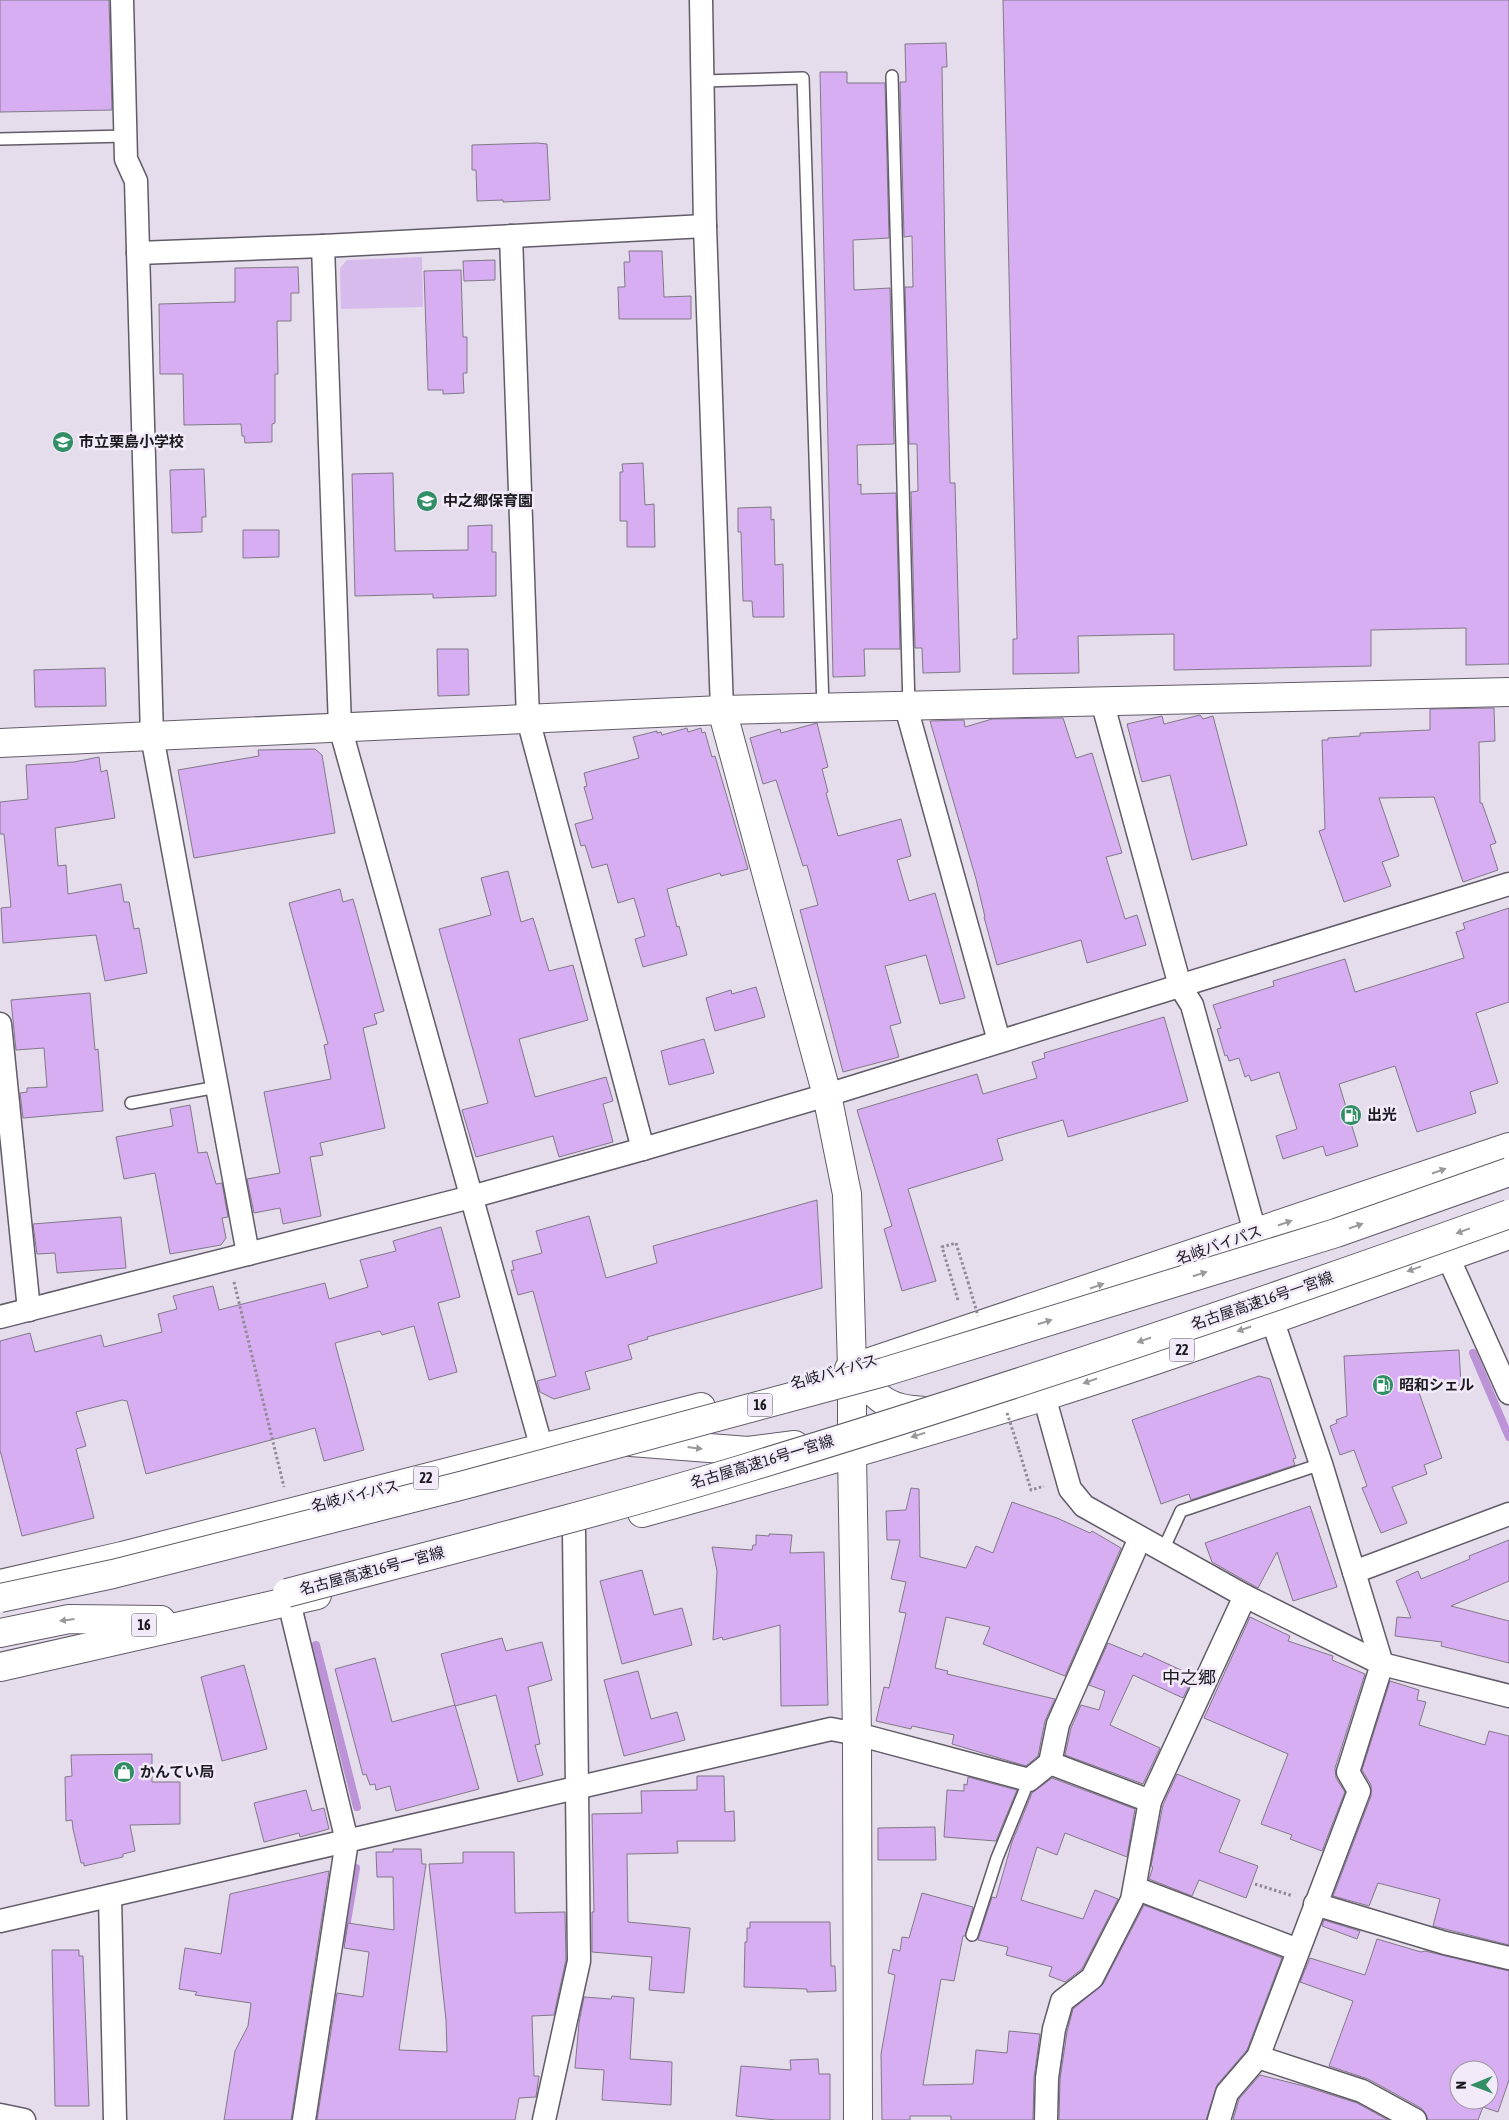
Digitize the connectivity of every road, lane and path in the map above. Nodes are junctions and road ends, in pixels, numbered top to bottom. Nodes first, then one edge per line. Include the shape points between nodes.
1 (122, 0) edge
2 (701, 0) edge
3 (892, 76) dead end
4 (702, 81) junction
5 (126, 136) junction
6 (0, 138) edge
7 (705, 226) junction
8 (512, 236) junction
9 (323, 246) junction
10 (138, 253) junction
11 (1509, 692) edge
12 (1102, 701) junction
13 (908, 707) junction
14 (823, 708) junction
15 (722, 710) junction
16 (528, 719) junction
17 (340, 727) junction
18 (152, 736) junction
19 (0, 743) edge
20 (1509, 884) edge
21 (1180, 986) junction
22 (0, 1024) edge
23 (999, 1041) junction
24 (217, 1087) junction
25 (827, 1094) junction
26 (131, 1103) dead end
27 (1509, 1147) edge
28 (643, 1149) junction
29 (1509, 1172) edge
30 (471, 1197) junction
31 (1509, 1214) edge
32 (1256, 1232) junction
33 (1509, 1235) edge
34 (238, 1257) junction
35 (1448, 1257) junction
36 (968, 1282) dead end
37 (958, 1300) dead end
38 (29, 1310) junction
39 (0, 1317) edge
40 (1272, 1319) junction
41 (852, 1368) junction
42 (1509, 1393) edge
43 (1044, 1396) junction
44 (995, 1411) junction
45 (542, 1448) junction
46 (1019, 1450) dead end
47 (852, 1455) junction
48 (1320, 1464) junction
49 (1041, 1478) dead end
50 (284, 1488) dead end
51 (1509, 1514) edge
52 (574, 1531) junction
53 (1140, 1538) junction
54 (1163, 1550) junction
55 (1354, 1572) junction
56 (0, 1584) edge
57 (1246, 1596) junction
58 (0, 1598) edge
59 (289, 1602) junction
60 (168, 1620) junction
61 (0, 1633) edge
62 (0, 1657) edge
63 (1382, 1664) junction
64 (0, 1667) edge
65 (1509, 1696) edge
66 (857, 1734) junction
67 (1050, 1762) junction
68 (1029, 1780) junction
69 (578, 1788) junction
70 (1150, 1801) junction
71 (347, 1841) junction
72 (1255, 1884) dead end
73 (1135, 1888) junction
74 (110, 1896) junction
75 (1315, 1904) junction
76 (0, 1921) edge
77 (972, 1934) dead end
78 (1298, 1950) junction
79 (1509, 1958) edge
80 (1258, 2057) junction
81 (0, 2115) edge
82 (24, 2120) edge
83 (115, 2120) edge
84 (304, 2120) edge
85 (544, 2120) edge
86 (858, 2120) edge
87 (1046, 2120) edge
88 (1219, 2120) edge
89 (1413, 2120) edge

1 - 5 street
2 - 4 street
3 - 13 lane
4 - 7 street
4 - 14 lane via 804,78
5 - 6 lane
5 - 10 street via 126,159 136,181
7 - 8 street
7 - 15 street
8 - 9 street
8 - 16 street
9 - 10 street
9 - 17 street
10 - 18 street
11 - 12 main road
12 - 13 main road
12 - 21 street
13 - 14 main road
13 - 23 street
14 - 15 main road
15 - 16 main road
15 - 25 main road
16 - 17 main road
16 - 28 street
17 - 18 main road
17 - 30 street
18 - 19 main road
18 - 24 street
20 - 21 street
21 - 23 street
21 - 32 street via 1192,1005
22 - 38 street
23 - 25 street
24 - 26 lane
24 - 34 street
25 - 28 street
25 - 41 main road via 847,1194
32 -> 27 main road, 名岐バイパス / 22
28 - 30 street
58 -> 29 main road, 16, bridge via 113,1574 464,1486 884,1372 1336,1233
30 - 34 street
30 - 45 street
31 -> 60 main road, 名古屋高速16号一宮線 / 16, bridge via 1014,1384 750,1467 466,1546
41 -> 32 main road, 名岐バイパス / 22
33 - 35 main road, 22
34 - 38 street
34 - 50 path
35 -> 40 main road, 22
35 - 42 street
36 - 37 path via 956,1243 942,1247
38 - 39 street
40 -> 43 main road, 22
40 - 48 street
41 - 44 main road via 876,1396 890,1406 911,1411
41 - 45 main road, 名岐バイパス / 22
41 - 47 main road
43 - 44 main road, 22
43 - 53 street via 1070,1489 1076,1498 1084,1506
44 -> 47 main road, 22
45 -> 47 main road via 610,1441 748,1451 816,1442
45 - 56 main road, 名岐バイパス / 22 via 122,1556
46 - 49 path via 1031,1490 1044,1487
47 - 52 main road, 22
47 - 66 main road
48 - 54 lane via 1181,1511
48 - 55 street
51 - 55 street
52 - 59 main road, 22
52 - 69 street
53 - 54 street
53 - 67 street via 1058,1724
54 - 57 street
55 - 63 street
57 - 63 street
57 - 70 street
59 - 64 main road, 22
59 - 71 street
60 -> 61 main road via 69,1619
60 - 62 main road, 名古屋高速16号一宮線 / 16
63 - 65 street
63 - 75 street via 1348,1772 1359,1791
66 - 68 street
66 - 69 street via 831,1729
66 - 86 main road
67 - 68 street
67 - 70 street
68 - 77 lane via 996,1858
69 - 71 street
69 - 85 street via 578,1962
70 - 73 street
71 - 74 street
71 - 84 street
72 - 75 path
73 - 78 street
73 - 87 street via 1092,1978 1062,2001 1047,2078
74 - 76 street
74 - 83 street
75 - 78 street
75 - 79 street via 1445,1943
78 - 80 street
80 - 88 street via 1227,2093
80 - 89 street via 1362,2091
81 - 82 street

